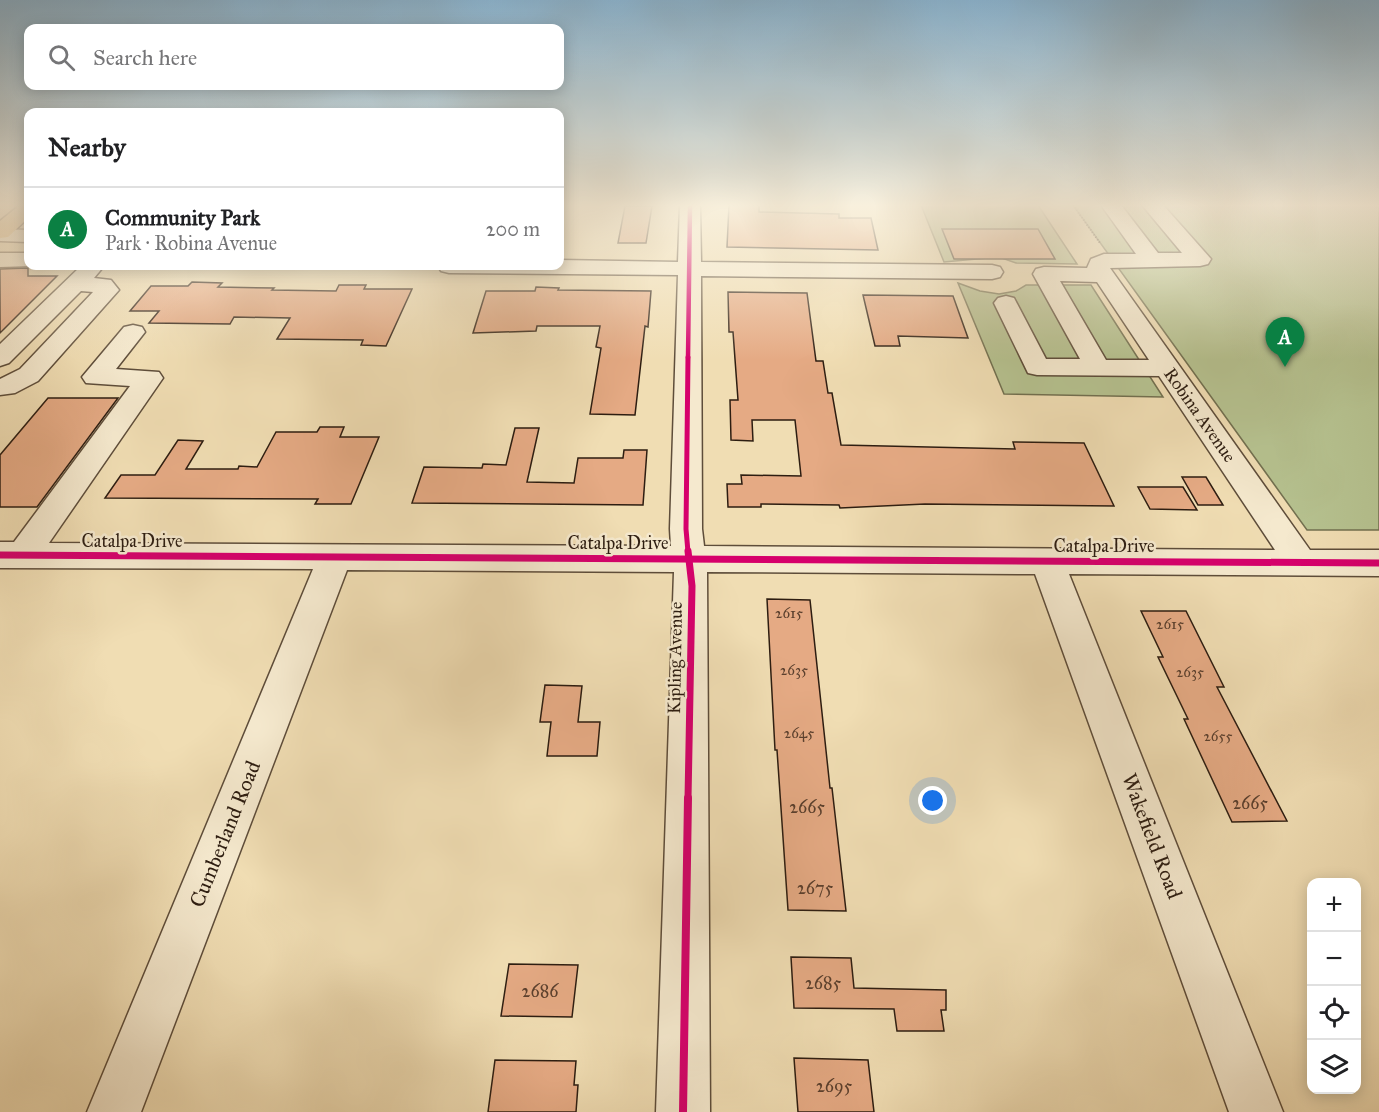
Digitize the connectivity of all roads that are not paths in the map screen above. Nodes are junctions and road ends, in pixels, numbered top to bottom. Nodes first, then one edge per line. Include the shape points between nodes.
1 (689, 257) edge
2 (1150, 257) edge
3 (1197, 257) edge
4 (0, 260) edge
5 (24, 260) edge
6 (1152, 260) junction
7 (1101, 263) junction
8 (564, 268) edge
9 (89, 270) edge
10 (689, 270) junction
11 (992, 272) dead end
12 (75, 284) junction
13 (1006, 303) dead end
14 (133, 332) dead end
15 (0, 358) edge
16 (1098, 368) junction
17 (1167, 368) junction
18 (0, 387) edge
19 (11, 555) edge
20 (335, 557) junction
21 (688, 558) junction
22 (1047, 560) junction
23 (1301, 562) junction
24 (1379, 563) edge
25 (114, 1112) edge
26 (683, 1112) edge
27 (1256, 1112) edge

1 - 10 street, Kipling Avenue
2 - 6 street
3 - 6 street via 1200,260
4 - 5 street
6 - 7 street
7 - 16 street via 1044,274
7 - 17 street, Robina Avenue
8 - 10 street
9 - 12 street
10 - 11 street
10 - 21 street, Kipling Avenue
12 - 15 street
12 - 18 street via 103,285 107,290 29,375
13 - 16 street via 1037,368
14 - 19 street via 95,377 150,378
16 - 17 street
17 - 23 street, Robina Avenue
19 - 20 street, Catalpa Drive
20 - 21 street, Catalpa Drive
20 - 25 street, Cumberland Road
21 - 22 street, Catalpa Drive
21 - 26 street, Kipling Avenue via 692,586
22 - 23 street, Catalpa Drive
22 - 27 street, Wakefield Road
23 - 24 street, Catalpa Drive

